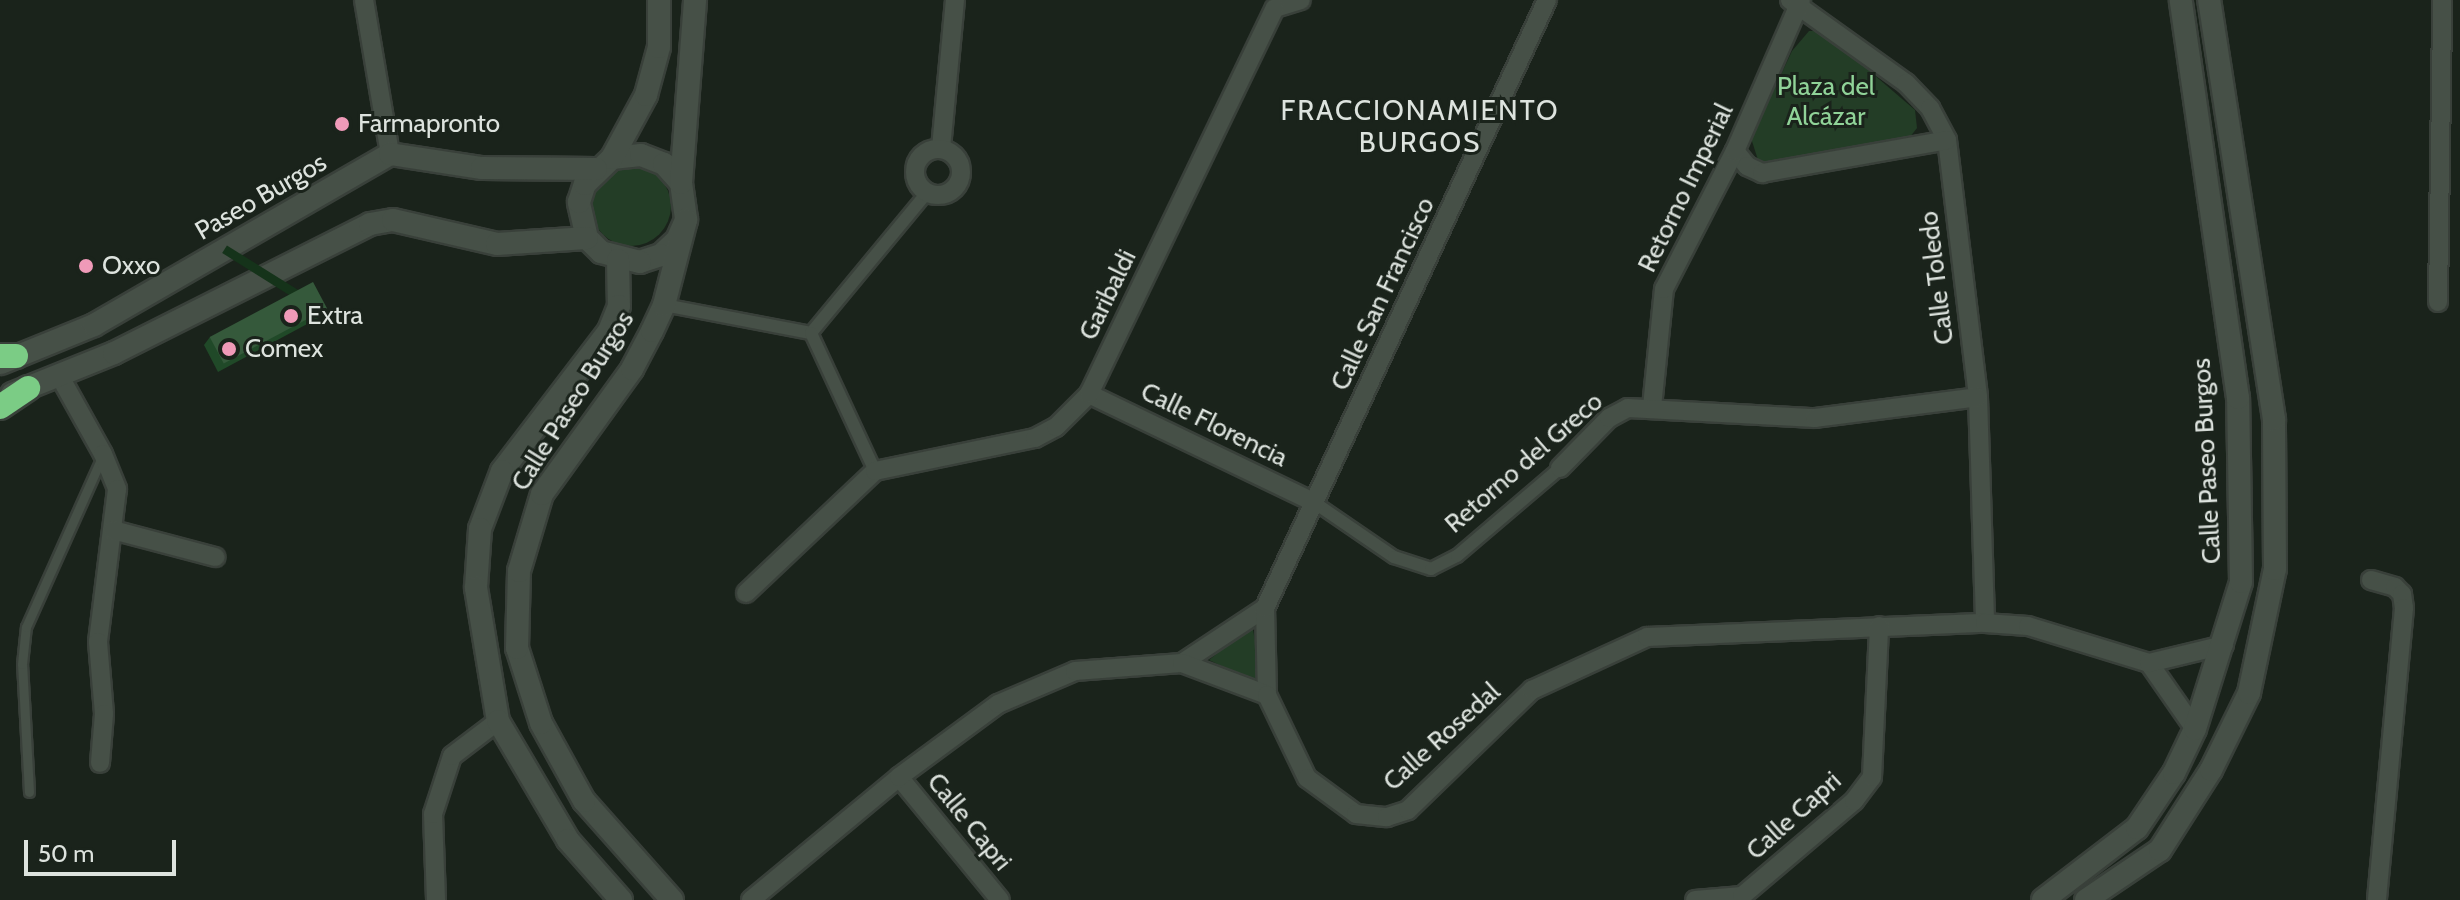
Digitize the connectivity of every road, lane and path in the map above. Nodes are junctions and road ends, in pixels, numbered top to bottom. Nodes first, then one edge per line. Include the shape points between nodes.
1 (364, 0) edge
2 (659, 0) edge
3 (695, 0) edge
4 (955, 0) edge
5 (1301, 0) edge
6 (1547, 0) edge
7 (2181, 0) edge
8 (2209, 0) edge
9 (2442, 0) edge
10 (1797, 1) edge
11 (1272, 4) edge
12 (2224, 92) junction
13 (2194, 94) junction
14 (1947, 140) junction
15 (2231, 143) junction
16 (2201, 144) junction
17 (2452, 146) edge
18 (941, 148) junction
19 (1735, 151) junction
20 (390, 154) junction
21 (604, 164) junction
22 (681, 183) junction
23 (927, 193) junction
24 (686, 220) junction
25 (587, 238) junction
26 (618, 260) junction
27 (152, 293) junction
28 (2438, 302) dead end
29 (664, 305) junction
30 (94, 325) junction
31 (170, 325) junction
32 (811, 333) junction
33 (114, 353) junction
34 (5, 359) edge
35 (59, 375) junction
36 (28, 388) junction
37 (1089, 394) junction
38 (1978, 397) junction
39 (0, 399) edge
40 (0, 407) edge
41 (1652, 407) junction
42 (103, 454) junction
43 (1560, 468) joint
44 (875, 471) junction
45 (1315, 503) junction
46 (113, 530) junction
47 (215, 557) dead end
48 (2371, 580) dead end
49 (746, 593) dead end
50 (1265, 608) junction
51 (1985, 623) junction
52 (1879, 626) junction
53 (2224, 645) junction
54 (1182, 663) junction
55 (2149, 663) junction
56 (1267, 695) junction
57 (498, 721) junction
58 (2195, 729) junction
59 (100, 763) dead end
60 (899, 777) junction
61 (29, 792) dead end
62 (2137, 828) junction
63 (2160, 850) junction
64 (1742, 898) edge
65 (436, 900) edge
66 (621, 900) edge
67 (672, 900) edge
68 (751, 900) edge
69 (1000, 900) edge
70 (1695, 900) edge
71 (2043, 900) edge
72 (2086, 900) edge
73 (2377, 900) edge

1 - 20 street
2 - 21 street via 659,47 646,95
3 - 22 street
4 - 18 street
5 - 11 street
6 - 45 street, Calle San Francisco
7 - 13 street, Calle Paseo Burgos
8 - 12 street
9 - 17 street
10 - 14 street, Calle Toledo via 1906,83 1930,108
10 - 19 street, Retorno Imperial
11 - 37 street, Garibaldi
12 - 13 street via 2205,99
12 - 15 street
13 - 16 street, Calle Paseo Burgos
14 - 19 street via 1762,173 1747,166
14 - 38 street, Calle Toledo
15 - 16 street via 2223,137
15 - 63 street via 2274,419 2275,569 2249,693 2211,770
16 - 53 street, Calle Paseo Burgos via 2238,398 2243,497 2241,582
17 - 28 street
18 - 23 street via 925,152 916,164 916,181
18 - 23 street via 960,163 961,179 951,192
19 - 41 street, Retorno Imperial via 1664,289
20 - 21 street via 482,168
20 - 27 street, Paseo Burgos
21 - 22 street via 641,155 664,164
21 - 25 street via 579,202
22 - 24 street
23 - 32 street
24 - 26 street via 677,240 661,255 640,262
24 - 29 street, Calle Paseo Burgos
25 - 26 street
25 - 31 street via 497,244 393,220 370,224
26 - 57 street, Calle Paseo Burgos via 619,306 609,331 502,471 480,529 476,588
27 - 30 street, Paseo Burgos
27 - 31 street
29 - 32 street
29 - 67 street, Calle Paseo Burgos via 632,369 542,494 519,571 517,648 541,723 584,801
30 - 33 street
30 - 34 street, Paseo Burgos
31 - 33 street
32 - 44 street
33 - 35 street
35 - 36 street
35 - 42 street
36 - 39 street
36 - 40 highway
37 - 44 street, Garibaldi via 1056,427 1035,438
37 - 45 street, Calle Florencia
38 - 41 street, Retorno del Greco via 1815,418
38 - 51 street, Calle Toledo
41 - 43 street, Retorno del Greco via 1628,408 1609,418
42 - 46 street via 117,489
42 - 61 lane via 26,627 22,664
43 - 45 street, Retorno del Greco via 1457,556 1431,569 1394,557
44 - 49 street
45 - 50 street, Calle San Francisco
46 - 47 street
46 - 59 street via 98,642 104,714
48 - 73 street via 2395,587 2404,608
50 - 54 street
50 - 56 street, Calle San Francisco
51 - 52 street, Calle Rosedal
51 - 55 street, Calle Rosedal via 2028,626
52 - 56 street, Calle Rosedal via 1647,637 1532,690 1408,810 1387,817 1356,814 1307,778
52 - 64 street, Calle Capri via 1872,777 1854,801
53 - 55 street
53 - 58 street, Calle Paseo Burgos
54 - 56 street
54 - 60 street via 1075,671 998,704
55 - 58 street
57 - 65 street via 452,756 433,814
57 - 66 street, Calle Paseo Burgos via 568,840
58 - 62 street, Calle Paseo Burgos via 2174,773
60 - 68 street
60 - 69 street, Calle Capri
62 - 63 street
62 - 71 street, Calle Paseo Burgos
63 - 72 street
64 - 70 street, Calle Capri

